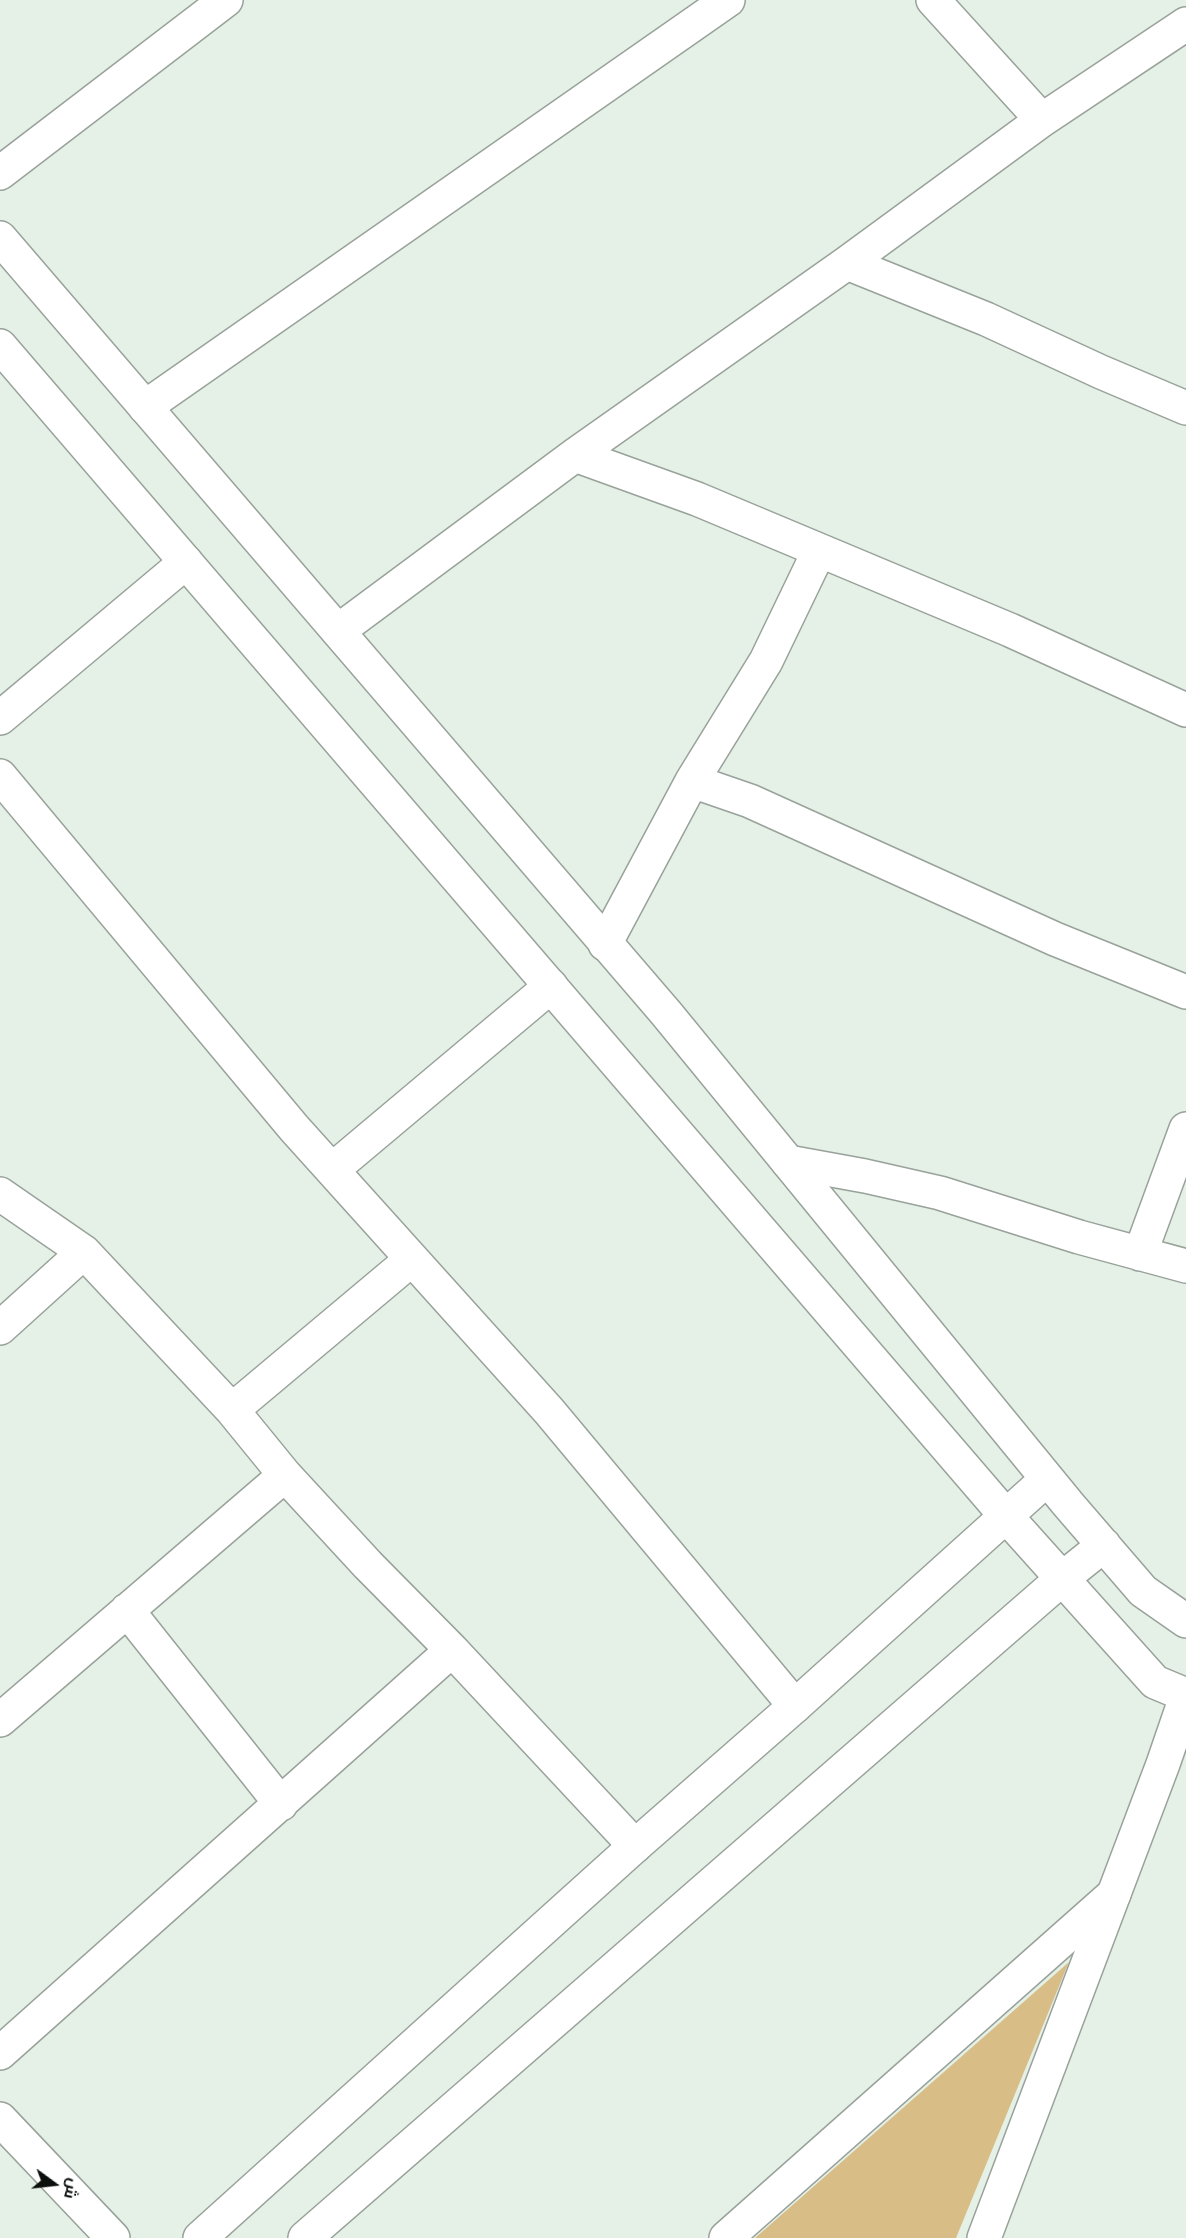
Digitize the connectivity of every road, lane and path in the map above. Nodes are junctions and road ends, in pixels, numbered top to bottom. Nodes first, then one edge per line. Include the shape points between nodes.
1 (728, 0) edge
2 (933, 0) edge
3 (221, 1) edge
4 (1186, 24) edge
5 (1042, 120) junction
6 (0, 173) edge
7 (0, 238) edge
8 (847, 262) junction
9 (0, 346) edge
10 (145, 407) junction
11 (1186, 408) edge
12 (575, 454) junction
13 (819, 551) junction
14 (186, 562) junction
15 (338, 632) junction
16 (1186, 710) edge
17 (0, 718) edge
18 (0, 776) edge
19 (692, 781) junction
20 (605, 944) junction
21 (551, 986) junction
22 (1186, 992) edge
23 (1186, 1129) edge
24 (788, 1162) junction
25 (332, 1170) junction
26 (0, 1194) edge
27 (84, 1252) junction
28 (1140, 1254) junction
29 (412, 1259) junction
30 (1186, 1266) edge
31 (0, 1328) edge
32 (232, 1410) junction
33 (285, 1475) junction
34 (1047, 1479) junction
35 (1006, 1516) junction
36 (1104, 1545) junction
37 (1062, 1578) junction
38 (127, 1610) junction
39 (1186, 1621) edge
40 (452, 1650) junction
41 (1186, 1696) edge
42 (795, 1706) junction
43 (0, 1720) edge
44 (281, 1804) junction
45 (635, 1846) junction
46 (1114, 1894) junction
47 (0, 2053) edge
48 (0, 2119) edge
49 (113, 2238) edge
50 (200, 2238) edge
51 (305, 2238) edge
52 (726, 2238) edge
53 (984, 2238) edge

1 - 10 street
2 - 5 street
3 - 6 street
4 - 5 street
5 - 8 street
7 - 10 street
8 - 11 street via 986,318
8 - 12 street
9 - 14 street
10 - 15 street
12 - 13 street via 697,499
12 - 15 street
13 - 16 street via 1010,630
13 - 19 street via 766,661
14 - 17 street
14 - 21 street
15 - 20 street
18 - 25 street
19 - 20 street
19 - 22 street via 750,801 993,912
20 - 24 street
21 - 25 street
21 - 35 street
23 - 28 street
24 - 28 street via 940,1193
24 - 34 street
25 - 29 street
26 - 27 street
27 - 31 street
27 - 32 street
28 - 30 street
29 - 32 street
29 - 42 street via 549,1412
32 - 33 street
33 - 38 street
33 - 40 street
34 - 35 street
34 - 36 street
35 - 37 street
35 - 42 street
36 - 37 street
36 - 39 street via 1143,1591
37 - 41 street via 1155,1682
37 - 51 street
38 - 43 street
38 - 44 street
40 - 44 street
40 - 45 street
41 - 46 street
42 - 45 street
44 - 47 street
45 - 50 street
46 - 52 street
46 - 53 street
48 - 49 street

